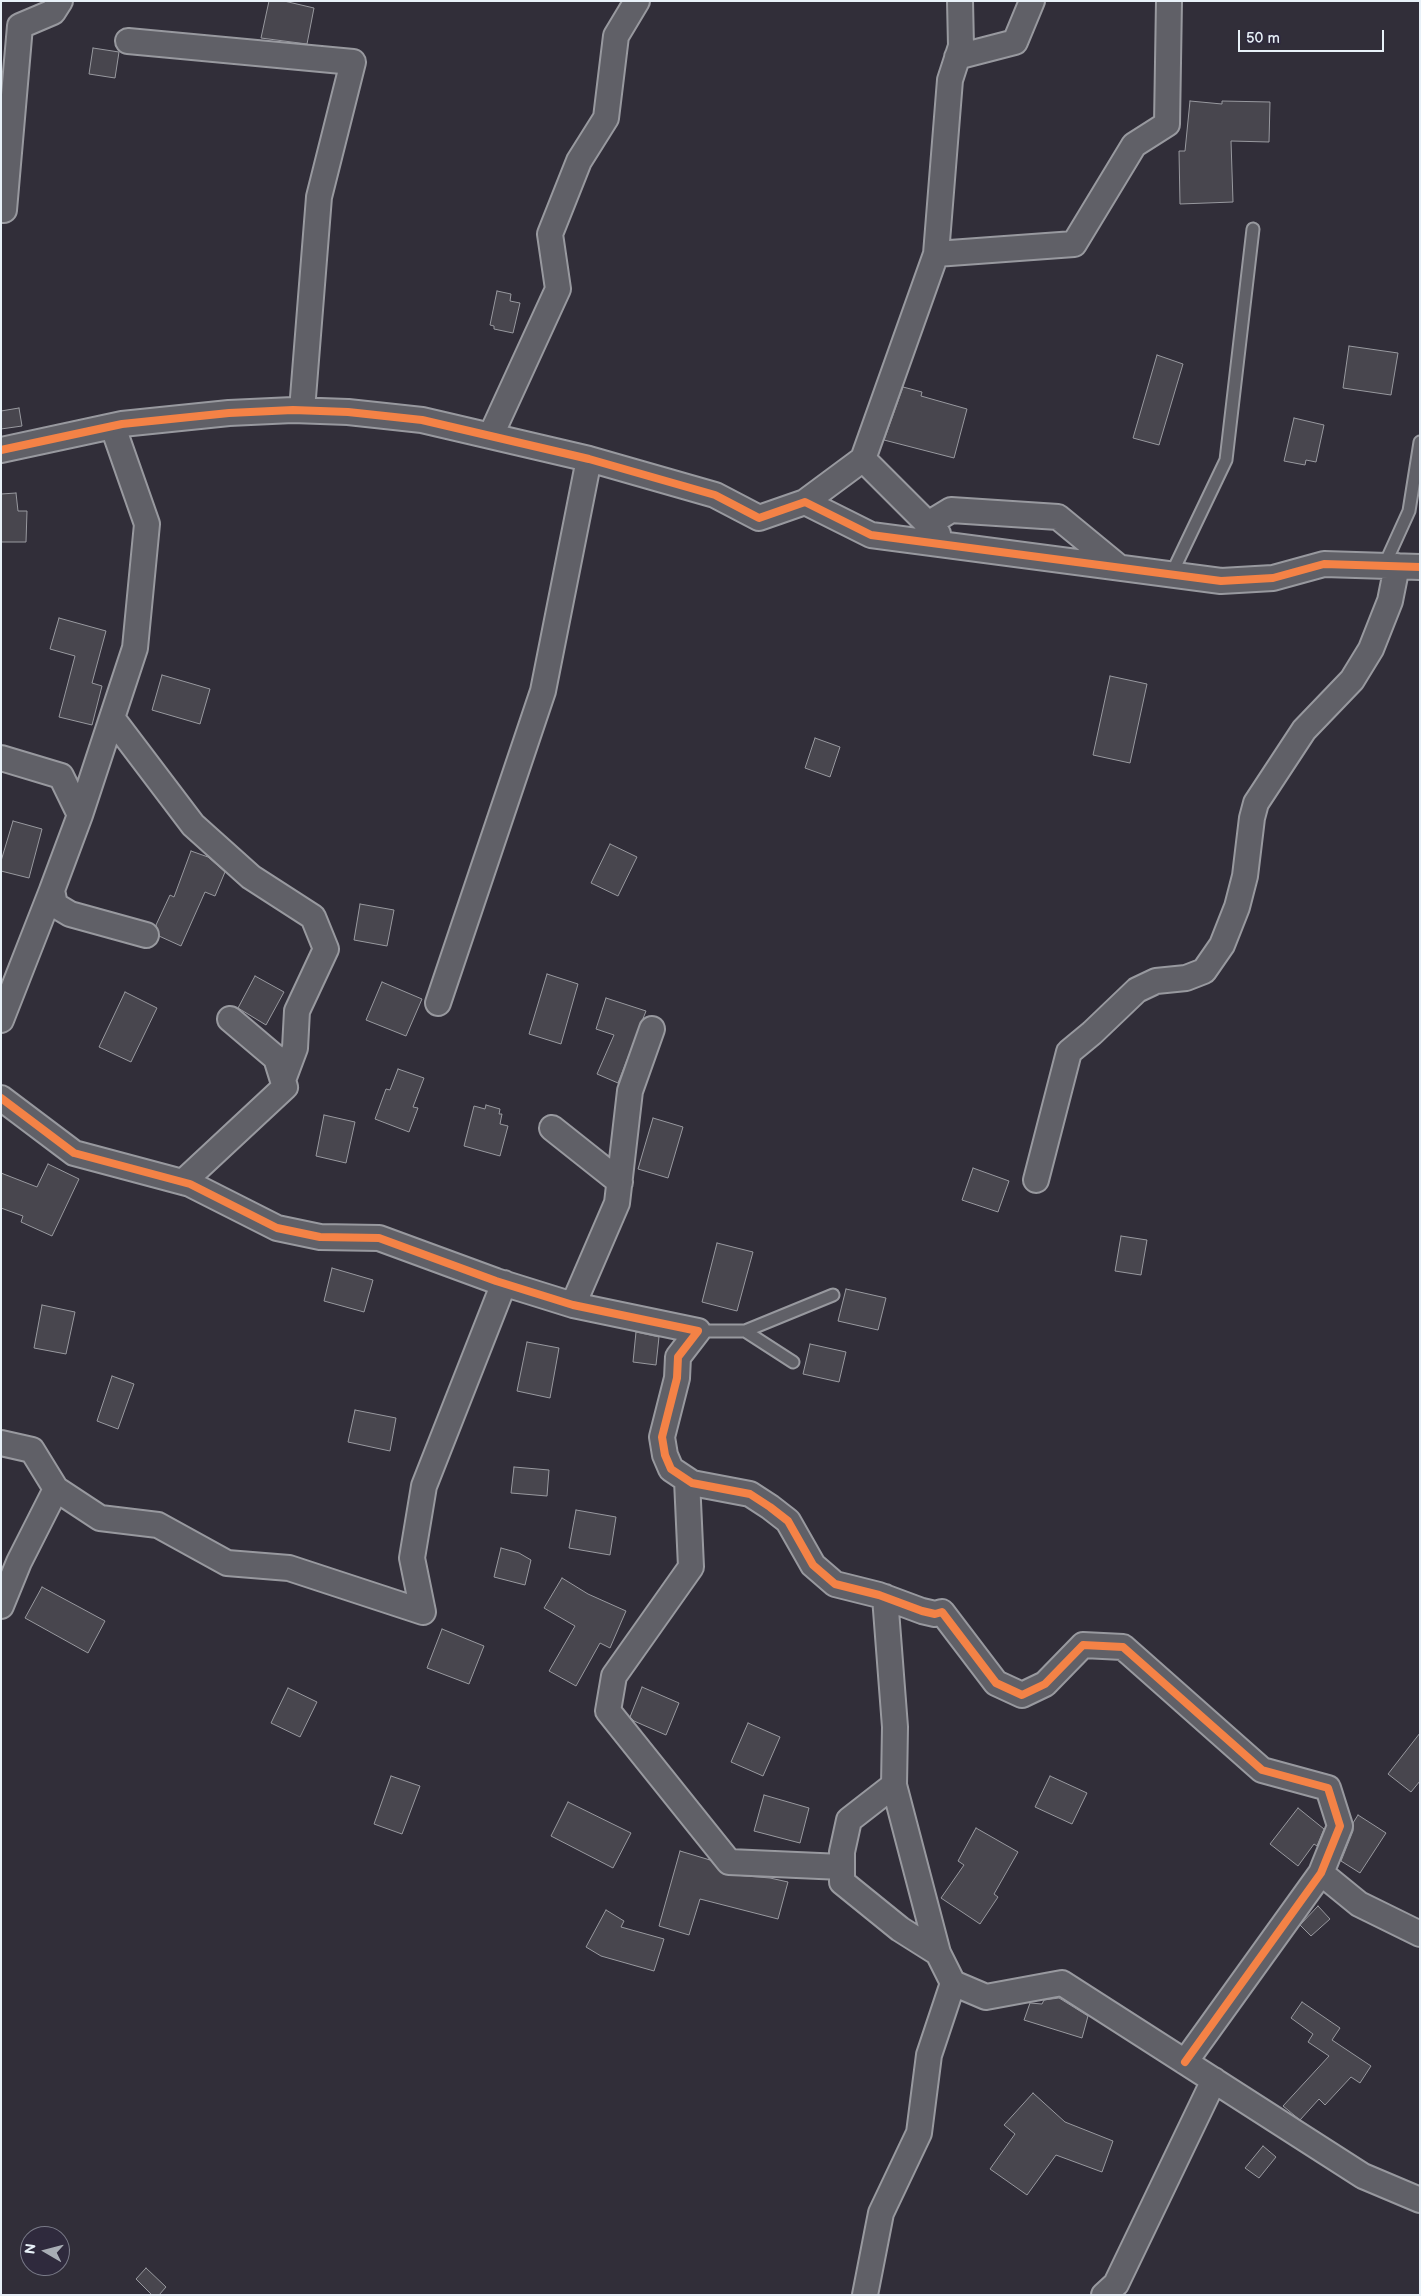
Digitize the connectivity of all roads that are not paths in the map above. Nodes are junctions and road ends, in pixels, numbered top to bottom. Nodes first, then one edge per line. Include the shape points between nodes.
1 (60, 1) edge
2 (637, 1) edge
3 (960, 1) edge
4 (1032, 1) edge
5 (1169, 1) edge
6 (11, 24) edge
7 (128, 41) dead end
8 (957, 57) junction
9 (1, 210) edge
10 (1253, 229) dead end
11 (936, 254) junction
12 (302, 410) junction
13 (113, 427) junction
14 (491, 435) junction
15 (1420, 442) edge
16 (1, 450) edge
17 (590, 459) junction
18 (863, 459) junction
19 (805, 502) junction
20 (928, 524) junction
21 (950, 546) junction
22 (1400, 566) edge
23 (1120, 568) junction
24 (1171, 575) junction
25 (112, 718) junction
26 (1, 758) edge
27 (80, 815) junction
28 (52, 890) junction
29 (146, 935) dead end
30 (438, 1003) dead end
31 (230, 1019) dead end
32 (1, 1020) edge
33 (652, 1030) dead end
34 (283, 1080) junction
35 (1, 1098) edge
36 (552, 1128) dead end
37 (1036, 1180) dead end
38 (183, 1182) junction
39 (620, 1182) junction
40 (504, 1283) junction
41 (833, 1295) dead end
42 (573, 1305) junction
43 (745, 1330) junction
44 (698, 1331) junction
45 (793, 1362) dead end
46 (1, 1443) edge
47 (687, 1480) junction
48 (56, 1489) junction
49 (885, 1597) junction
50 (1, 1606) edge
51 (894, 1785) junction
52 (842, 1867) junction
53 (1321, 1873) junction
54 (1420, 1934) edge
55 (938, 1953) junction
56 (953, 1982) junction
57 (1185, 2062) junction
58 (1214, 2080) junction
59 (1420, 2200) edge
60 (865, 2295) edge
61 (1104, 2295) edge

1 - 6 street via 53,12
2 - 14 street via 616,36 606,118 579,161 550,234 558,289
3 - 8 street
4 - 8 street via 1015,42
5 - 11 street via 1168,124 1134,145 1074,244
6 - 9 street via 4,210
7 - 12 street via 354,62 319,197
8 - 11 street via 950,80
10 - 24 lane via 1226,460
11 - 18 street
12 - 13 street via 229,413
12 - 14 street via 422,420
13 - 16 street
13 - 25 street via 146,524 135,648
14 - 17 street
15 - 22 lane
17 - 19 street via 716,494 759,518
17 - 30 street via 543,691
18 - 19 street
18 - 20 street
19 - 21 street via 871,535
20 - 21 street
20 - 23 street via 951,510 1058,517
21 - 23 street
22 - 24 street via 1324,564 1273,578 1221,581
22 - 37 street via 1370,650 1352,680 1304,730 1256,803 1245,876 1222,945 1204,971 1186,978 1156,981 1137,990 1069,1052
23 - 24 street
25 - 27 street
25 - 34 street via 193,824 251,877 313,917 326,949 297,1011 295,1048
26 - 27 street via 61,776
27 - 28 street
28 - 29 street via 55,905 70,914
28 - 32 street
31 - 34 street via 276,1058
33 - 39 street via 630,1091
34 - 38 street via 285,1087
35 - 38 street via 74,1153
36 - 39 street
38 - 40 street via 277,1228 320,1238 379,1238
39 - 42 street via 617,1203
40 - 42 street
40 - 48 street via 424,1486 412,1558 423,1612 289,1568 227,1563 158,1525 100,1518
41 - 43 lane
42 - 44 street
43 - 44 lane
43 - 45 lane
44 - 47 street via 678,1357 677,1378 662,1437 671,1469
46 - 48 street via 32,1450
47 - 49 street via 750,1494 788,1521 809,1558 835,1584
47 - 52 street via 692,1567 614,1676 608,1712 729,1862
48 - 50 street
49 - 51 street via 895,1728
49 - 53 street via 922,1611 942,1612 996,1683 1022,1696 1045,1684 1083,1645 1123,1647 1262,1770 1328,1788 1340,1826
51 - 52 street via 849,1820
51 - 55 street
52 - 55 street via 842,1882 900,1929
53 - 54 street via 1359,1904
53 - 57 street
55 - 56 street
56 - 57 street via 986,1997 1062,1983
56 - 60 street via 929,2055 919,2133 881,2213
57 - 58 street
58 - 59 street via 1363,2176
58 - 61 street via 1116,2284

